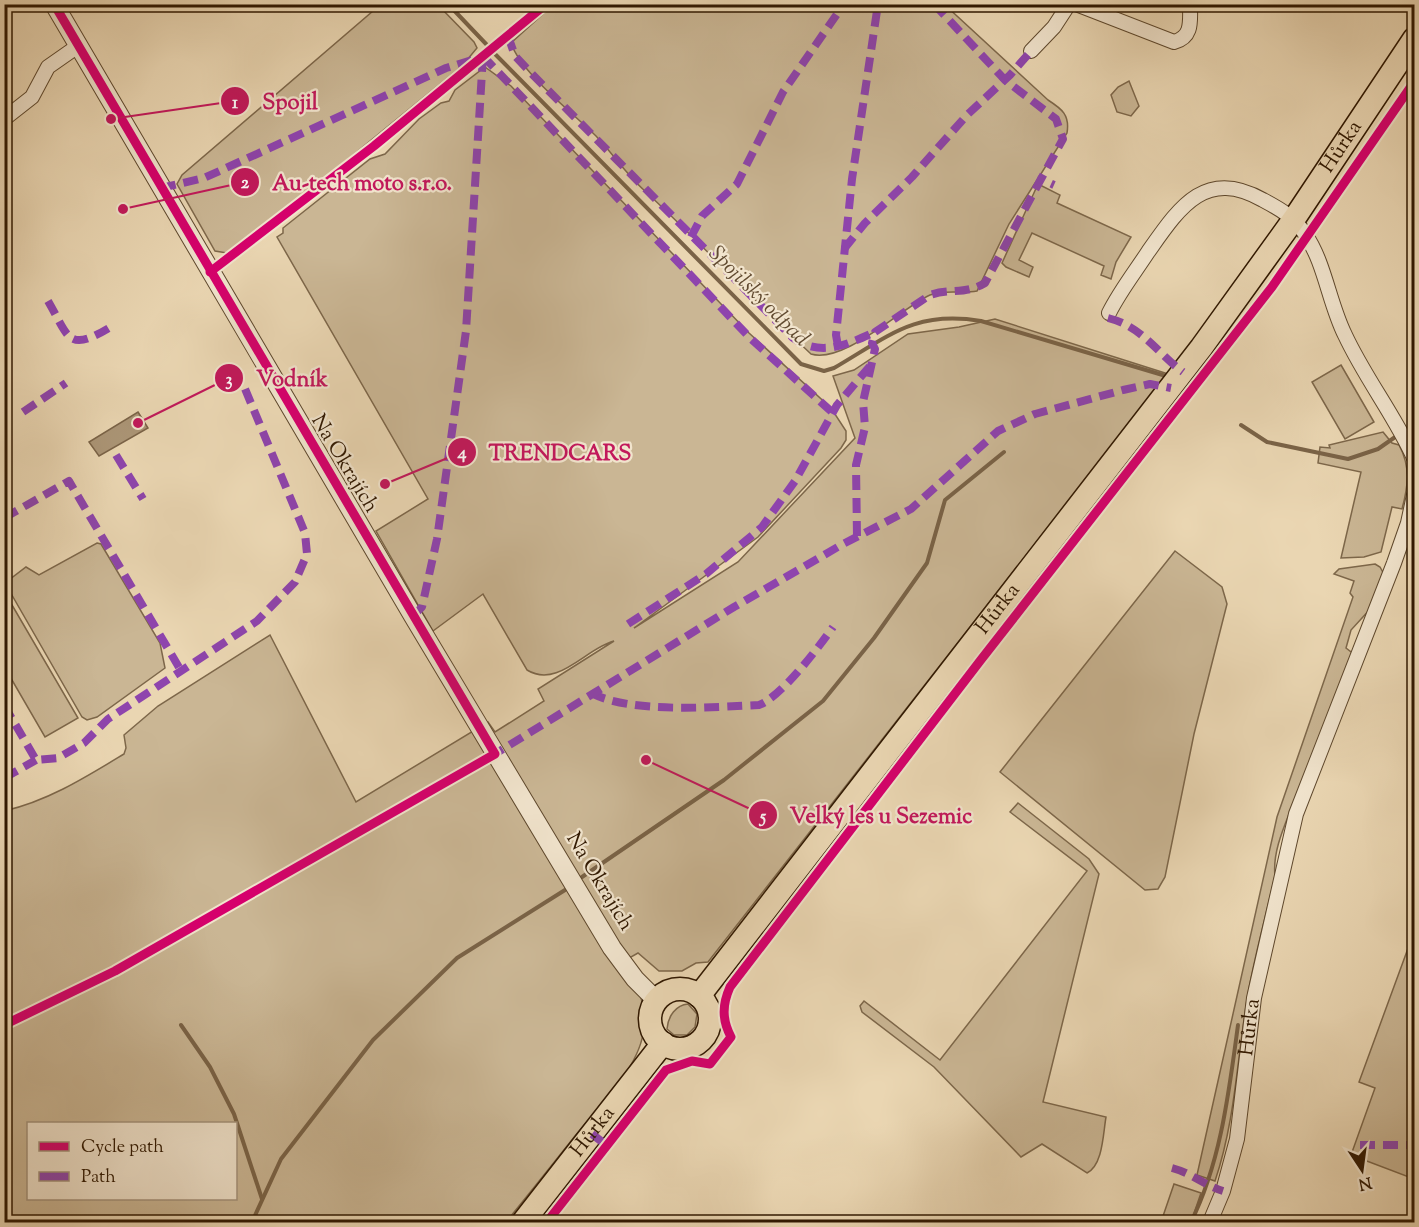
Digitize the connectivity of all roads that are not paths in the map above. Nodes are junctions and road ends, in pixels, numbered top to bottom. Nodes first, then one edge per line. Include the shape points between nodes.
1 (1069, 4) edge
2 (1076, 4) edge
3 (1190, 4) edge
4 (60, 7) edge
5 (1414, 39) edge
6 (78, 46) junction
7 (1414, 46) edge
8 (1031, 51) dead end
9 (1390, 77) junction
10 (4, 119) edge
11 (1294, 219) junction
12 (1109, 313) dead end
13 (1414, 458) edge
14 (1414, 495) edge
15 (699, 996) junction
16 (657, 1001) junction
17 (663, 1043) junction
18 (523, 1222) edge
19 (1210, 1222) edge

1 - 8 street
2 - 3 street via 1174,42 1189,31
4 - 6 street, Na Okrajích
5 - 9 main road, Hůrka
6 - 10 street via 48,67 32,97
6 - 16 street, Na Okrajích via 612,948
7 - 9 main road, Hůrka
9 - 11 main road, Hůrka
11 - 12 street via 1242,189 1224,187 1200,193 1178,212
11 - 13 street via 1314,251 1345,335
11 - 15 main road, Hůrka via 1202,348
14 - 19 street, Hůrka via 1396,557 1296,814 1254,998 1237,1139
15 - 16 main road via 677,989
15 - 17 main road via 710,1017 704,1037 684,1048
16 - 17 main road via 651,1021
17 - 18 main road, Hůrka

